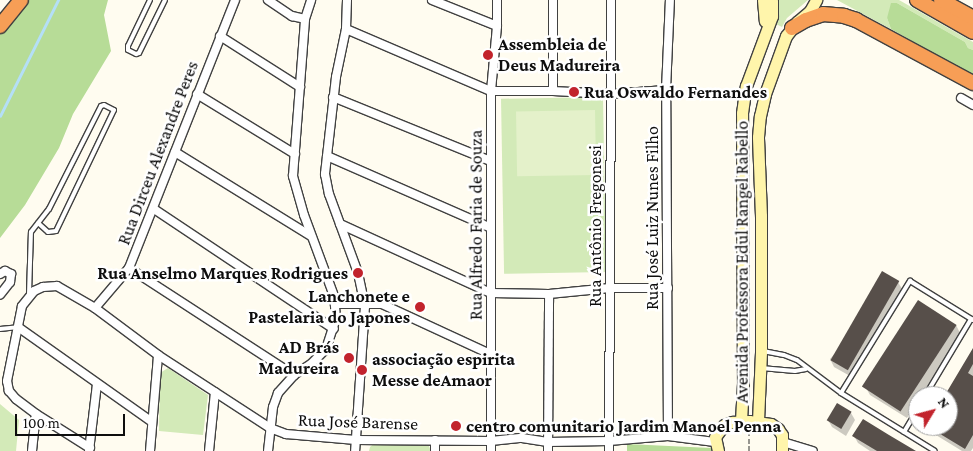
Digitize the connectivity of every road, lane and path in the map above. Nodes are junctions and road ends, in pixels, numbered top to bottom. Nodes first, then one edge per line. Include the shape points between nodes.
1 (22, 0) edge
2 (150, 0) edge
3 (166, 0) edge
4 (235, 0) edge
5 (311, 0) edge
6 (347, 0) edge
7 (432, 0) edge
8 (497, 0) edge
9 (553, 0) edge
10 (611, 0) edge
11 (670, 0) edge
12 (763, 0) edge
13 (772, 0) edge
14 (816, 0) edge
15 (917, 0) edge
16 (940, 0) edge
17 (273, 1) edge
18 (973, 18) edge
19 (305, 19) junction
20 (0, 26) edge
21 (497, 26) junction
22 (792, 28) junction
23 (346, 29) junction
24 (973, 32) edge
25 (220, 36) junction
26 (764, 38) junction
27 (973, 83) edge
28 (300, 87) junction
29 (666, 90) junction
30 (491, 91) junction
31 (553, 91) junction
32 (197, 94) junction
33 (610, 94) junction
34 (333, 96) junction
35 (962, 98) dead end
36 (973, 105) edge
37 (175, 152) junction
38 (295, 154) junction
39 (327, 156) junction
40 (491, 161) junction
41 (154, 209) junction
42 (761, 216) junction
43 (741, 222) junction
44 (38, 223) junction
45 (340, 224) junction
46 (491, 228) junction
47 (311, 236) junction
48 (129, 268) junction
49 (0, 274) edge
50 (610, 288) junction
51 (668, 288) junction
52 (491, 293) junction
53 (0, 294) edge
54 (549, 294) junction
55 (29, 297) junction
56 (336, 304) junction
57 (365, 306) junction
58 (95, 308) junction
59 (972, 319) edge
60 (18, 327) junction
61 (334, 328) junction
62 (0, 329) edge
63 (761, 351) junction
64 (490, 354) junction
65 (158, 355) junction
66 (794, 359) junction
67 (760, 368) junction
68 (806, 369) junction
69 (795, 371) junction
70 (294, 375) junction
71 (97, 384) junction
72 (932, 386) edge
73 (215, 392) junction
74 (841, 393) junction
75 (36, 414) junction
76 (741, 420) junction
77 (758, 421) junction
78 (152, 422) junction
79 (908, 425) edge
80 (270, 428) junction
81 (904, 432) junction
82 (668, 436) junction
83 (356, 440) junction
84 (435, 440) junction
85 (491, 441) junction
86 (609, 441) junction
87 (548, 442) junction
88 (716, 446) edge
89 (782, 446) edge
90 (90, 449) edge
91 (32, 451) edge
92 (150, 451) edge
93 (209, 451) edge
94 (268, 451) edge
95 (355, 451) edge
96 (435, 451) edge
97 (491, 451) edge
98 (548, 451) edge
99 (609, 451) edge
100 (812, 451) edge
101 (935, 451) edge

1 - 20 highway
2 - 3 lane via 128,46 128,50 136,54
4 - 25 street, Rua Dirceu Alexandre Peres
5 - 19 street
6 - 23 street
7 - 21 street
8 - 21 street, Rua Alfredo Faria de Souza
9 - 31 street
10 - 33 street, Rua Antônio Fregonesi
11 - 29 street, Rua José Luiz Nunes Filho
12 - 26 main road
13 - 26 main road, Avenida Professora Edul Rangel Rabello via 772,16
14 - 22 main road, Avenida Professora Edul Rangel Rabello via 810,11
15 - 24 highway
16 - 18 highway
17 - 19 street via 292,16
19 - 28 street
21 - 30 street, Rua Alfredo Faria de Souza
22 - 27 highway via 823,14 844,16
22 - 42 main road, Avenida Professora Edul Rangel Rabello via 786,36 760,116
23 - 30 street
23 - 34 street
25 - 28 street
25 - 32 street, Rua Dirceu Alexandre Peres
26 - 43 main road, Avenida Professora Edul Rangel Rabello via 746,86 742,113
28 - 38 street
29 - 33 street
29 - 51 street, Rua José Luiz Nunes Filho
30 - 31 street
30 - 40 street, Rua Alfredo Faria de Souza
31 - 33 street
32 - 37 street, Rua Dirceu Alexandre Peres
32 - 38 street
33 - 50 street, Rua Antônio Fregonesi
34 - 39 street
34 - 40 street
35 - 36 street
37 - 41 street, Rua Dirceu Alexandre Peres
37 - 47 street
38 - 47 street via 293,176
39 - 45 street via 324,174
39 - 46 street
40 - 46 street, Rua Alfredo Faria de Souza
41 - 48 street, Rua Dirceu Alexandre Peres
41 - 61 street
42 - 43 main road via 751,225
42 - 63 main road, Avenida Professora Edul Rangel Rabello
43 - 76 main road, Avenida Professora Edul Rangel Rabello
44 - 44 lane via 49,209 101,106 114,110 56,231 48,232
44 - 55 lane via 31,232
45 - 52 street
45 - 57 street via 358,273
46 - 52 street, Rua Alfredo Faria de Souza
47 - 56 street
48 - 58 street, Rua Dirceu Alexandre Peres
48 - 70 street
49 - 53 street via 5,271 11,274 10,282
50 - 51 street
50 - 54 street
50 - 86 street, Rua Antônio Fregonesi
51 - 82 street, Rua José Luiz Nunes Filho
52 - 54 street
52 - 64 street, Rua Alfredo Faria de Souza
54 - 87 street
55 - 58 street, Rua José Barense via 43,287 57,286
55 - 60 street via 22,306
56 - 57 street
56 - 61 street
57 - 64 street via 382,304
57 - 83 street
58 - 65 street, Rua José Barense
59 - 72 lane
59 - 74 lane via 910,281
60 - 62 lane
60 - 71 street
60 - 75 street via 7,381 9,391
61 - 70 street via 326,349
63 - 66 lane
63 - 67 main road, Avenida Professora Edul Rangel Rabello
64 - 85 street, Rua Alfredo Faria de Souza
65 - 73 street, Rua José Barense
65 - 78 street
66 - 68 lane
66 - 69 lane
67 - 69 lane
67 - 77 main road, Avenida Professora Edul Rangel Rabello
68 - 69 lane
68 - 74 lane
70 - 80 street via 278,393
71 - 78 street
71 - 90 street
73 - 80 street, Rua José Barense
73 - 93 street
74 - 81 lane
75 - 90 street
75 - 91 street
76 - 77 main road
76 - 88 main road via 724,425 718,432
77 - 89 main road via 778,429
78 - 92 street
79 - 81 lane
80 - 83 street, Rua José Barense via 286,434
80 - 94 street
81 - 101 lane
82 - 86 street, Rua José Barense
82 - 88 street, Rua José Barense
83 - 84 street, Rua José Barense
83 - 95 street
84 - 85 street, Rua José Barense
84 - 96 street
85 - 87 street, Rua José Barense via 522,438
85 - 97 street, Rua Alfredo Faria de Souza
86 - 87 street, Rua José Barense
86 - 99 street, Rua Antônio Fregonesi
87 - 98 street
89 - 100 street

